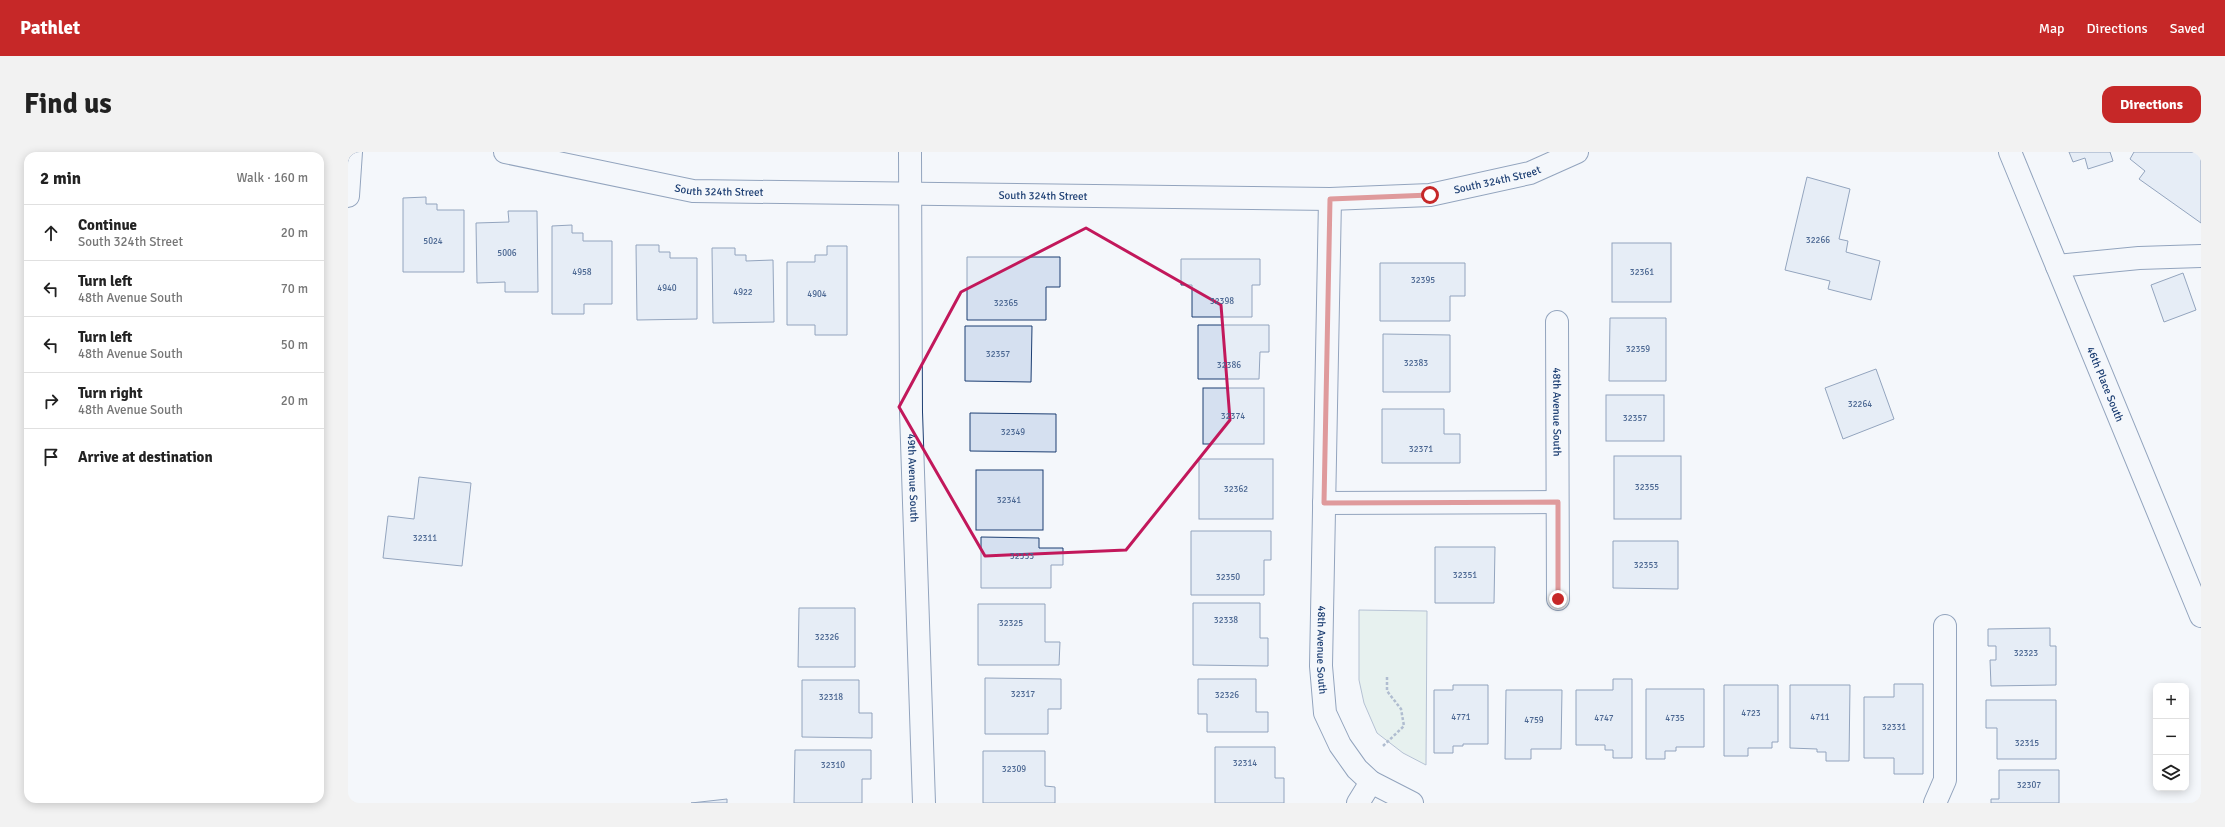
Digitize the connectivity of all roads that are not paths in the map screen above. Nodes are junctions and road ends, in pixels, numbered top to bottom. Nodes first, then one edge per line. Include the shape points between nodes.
1 (351, 152) edge
2 (505, 152) edge
3 (910, 152) edge
4 (1577, 152) edge
5 (2010, 152) edge
6 (910, 194) junction
7 (348, 196) edge
8 (1330, 199) junction
9 (2201, 256) edge
10 (2057, 266) junction
11 (1557, 322) dead end
12 (1558, 502) junction
13 (1324, 503) junction
14 (1558, 599) dead end
15 (2201, 616) edge
16 (1945, 626) dead end
17 (1371, 782) junction
18 (924, 803) edge
19 (1358, 803) edge
20 (1412, 803) edge
21 (1936, 803) edge

1 - 7 street
2 - 6 street, South 324th Street via 694,192
3 - 6 street, 49th Avenue South
4 - 8 street, South 324th Street via 1530,173 1430,195
5 - 10 street, 46th Place South
6 - 8 street, South 324th Street
6 - 18 street, 49th Avenue South via 912,412
8 - 13 street, 48th Avenue South
9 - 10 street via 2139,258
10 - 15 street, 46th Place South
11 - 12 street, 48th Avenue South
12 - 13 street
12 - 14 street, 48th Avenue South
13 - 17 street, 48th Avenue South via 1321,666 1325,713 1340,745 1357,769
16 - 21 street via 1945,780
17 - 19 street
17 - 20 street, 48th Avenue South

